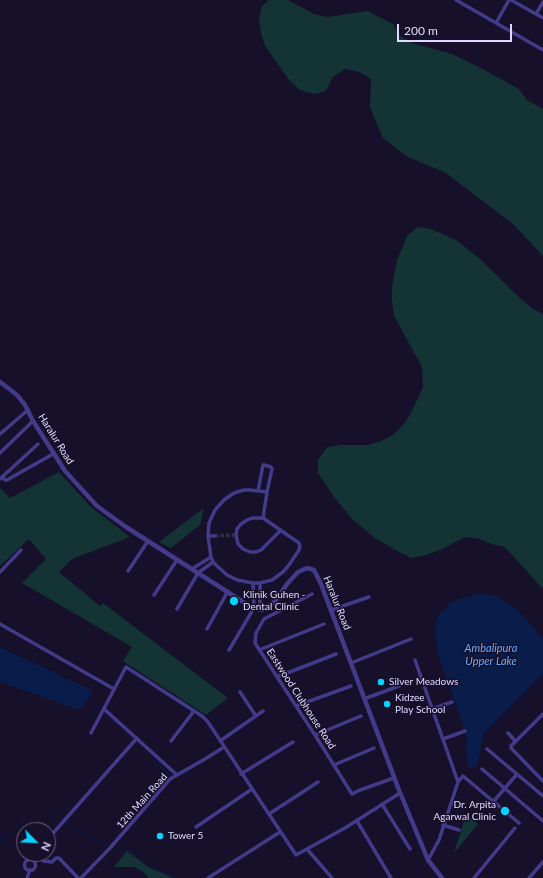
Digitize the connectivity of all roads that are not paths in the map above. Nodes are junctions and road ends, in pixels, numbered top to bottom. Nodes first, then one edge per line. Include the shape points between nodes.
1 (456, 0) edge
2 (510, 0) edge
3 (543, 2) edge
4 (536, 14) junction
5 (543, 18) edge
6 (496, 23) junction
7 (543, 50) edge
8 (0, 382) edge
9 (28, 410) junction
10 (33, 422) junction
11 (0, 434) edge
12 (38, 444) dead end
13 (0, 452) edge
14 (53, 454) junction
15 (1, 478) edge
16 (258, 491) junction
17 (268, 492) junction
18 (262, 518) junction
19 (281, 530) junction
20 (208, 536) junction
21 (215, 536) tunnel mouth
22 (148, 541) junction
23 (21, 550) dead end
24 (211, 557) junction
25 (177, 560) junction
26 (213, 562) junction
27 (192, 569) junction
28 (128, 571) dead end
29 (0, 572) edge
30 (198, 572) junction
31 (253, 583) junction
32 (260, 583) junction
33 (228, 591) junction
34 (154, 594) dead end
35 (312, 594) dead end
36 (369, 597) dead end
37 (254, 608) junction
38 (177, 609) dead end
39 (260, 609) junction
40 (331, 610) junction
41 (0, 624) edge
42 (324, 624) dead end
43 (207, 629) dead end
44 (411, 639) dead end
45 (229, 650) dead end
46 (258, 650) junction
47 (336, 654) dead end
48 (415, 660) dead end
49 (351, 663) junction
50 (277, 677) junction
51 (351, 686) dead end
52 (399, 686) dead end
53 (114, 689) junction
54 (240, 692) dead end
55 (364, 700) junction
56 (452, 702) dead end
57 (296, 706) junction
58 (432, 709) junction
59 (103, 710) junction
60 (194, 711) junction
61 (263, 712) dead end
62 (543, 714) edge
63 (256, 716) junction
64 (361, 716) dead end
65 (465, 731) dead end
66 (91, 733) dead end
67 (508, 733) dead end
68 (315, 735) junction
69 (442, 739) junction
70 (135, 740) junction
71 (170, 741) dead end
72 (220, 741) junction
73 (516, 741) junction
74 (293, 742) dead end
75 (224, 747) junction
76 (374, 748) dead end
77 (487, 749) dead end
78 (334, 765) junction
79 (482, 769) dead end
80 (241, 774) junction
81 (516, 774) junction
82 (177, 775) junction
83 (394, 778) junction
84 (543, 781) edge
85 (318, 782) dead end
86 (458, 782) junction
87 (504, 788) junction
88 (252, 789) junction
89 (400, 793) junction
90 (543, 796) edge
91 (494, 801) junction
92 (382, 804) junction
93 (269, 814) junction
94 (357, 821) junction
95 (543, 821) edge
96 (519, 823) dead end
97 (444, 825) junction
98 (196, 827) dead end
99 (515, 828) dead end
100 (56, 830) edge
101 (459, 830) dead end
102 (280, 832) junction
103 (307, 849) junction
104 (410, 849) dead end
105 (56, 858) edge
106 (428, 860) junction
107 (26, 862) edge
108 (35, 862) edge
109 (543, 862) edge
110 (30, 870) junction
111 (27, 878) edge
112 (78, 878) edge
113 (81, 878) edge
114 (208, 878) edge
115 (332, 878) edge
116 (391, 878) edge
117 (442, 878) edge
118 (474, 878) edge
119 (529, 878) edge

1 - 6 street
2 - 4 street
2 - 6 street
3 - 4 street
4 - 5 street
6 - 7 street
8 - 9 street, Haralur Road via 17,395
9 - 10 street, Haralur Road
9 - 11 street
10 - 13 street
10 - 14 street, Haralur Road
12 - 15 street
14 - 15 street via 8,480
14 - 22 street, Haralur Road via 97,506
16 - 17 street
16 - 17 street via 264,465 272,469
16 - 20 street via 244,490 224,500 215,510 209,523
17 - 18 street
18 - 19 street
18 - 19 street via 247,520 237,529 238,544 243,549 250,552 261,550
19 - 32 street via 299,543 299,550 283,572 272,580
20 - 21 street
20 - 24 street
22 - 25 street, Haralur Road
22 - 28 street
23 - 29 street
24 - 26 street
24 - 27 street
25 - 27 street, Haralur Road
25 - 34 street
26 - 30 street
26 - 31 street via 227,575
27 - 30 street, Haralur Road
30 - 33 street, Haralur Road
30 - 38 street
31 - 32 street
31 - 37 street
32 - 39 street
33 - 37 street, Haralur Road
33 - 43 street
35 - 46 street, Eastwood Clubhouse Road via 264,619 256,633 255,643
36 - 40 street
37 - 39 street, Haralur Road
37 - 45 street
39 - 40 street, Haralur Road via 272,604 298,572 307,568 314,570
40 - 49 street, Haralur Road
41 - 53 street
42 - 46 street
44 - 49 street
46 - 50 street, Eastwood Clubhouse Road
47 - 50 street
48 - 58 street
49 - 55 street, Haralur Road
50 - 57 street, Eastwood Clubhouse Road
51 - 57 street
52 - 55 street
53 - 59 street
53 - 60 street via 126,667
54 - 63 street
55 - 83 street, Haralur Road
56 - 58 street
57 - 68 street, Eastwood Clubhouse Road
58 - 69 street
59 - 66 street
59 - 70 street
60 - 71 street
60 - 72 street via 208,722
61 - 63 street
62 - 73 street
63 - 72 street
64 - 68 street
65 - 69 street
67 - 73 street
68 - 78 street, Eastwood Clubhouse Road
69 - 86 street
70 - 82 street
70 - 100 street
72 - 75 street
73 - 84 street via 511,748
74 - 80 street
75 - 80 street
75 - 82 street, 12th Main Road
76 - 78 street
77 - 81 street
78 - 83 street, Eastwood Clubhouse Road via 352,794
79 - 87 street
80 - 88 street
81 - 87 street
81 - 90 street
82 - 113 street, 12th Main Road via 170,779 112,847
83 - 89 street, Haralur Road
85 - 93 street
86 - 91 street via 463,776
86 - 97 street
87 - 91 street
87 - 95 street
88 - 93 street
88 - 98 street
89 - 92 street
89 - 106 street, Haralur Road
91 - 96 street
92 - 94 street
92 - 104 street
93 - 102 street
94 - 103 street
94 - 116 street
97 - 101 street
97 - 106 street
99 - 118 street
102 - 103 street via 296,855
102 - 114 street
103 - 115 street
105 - 112 street via 59,858
106 - 117 street, Haralur Road
107 - 110 street via 26,868
108 - 110 street via 36,866
109 - 119 street
110 - 111 street

